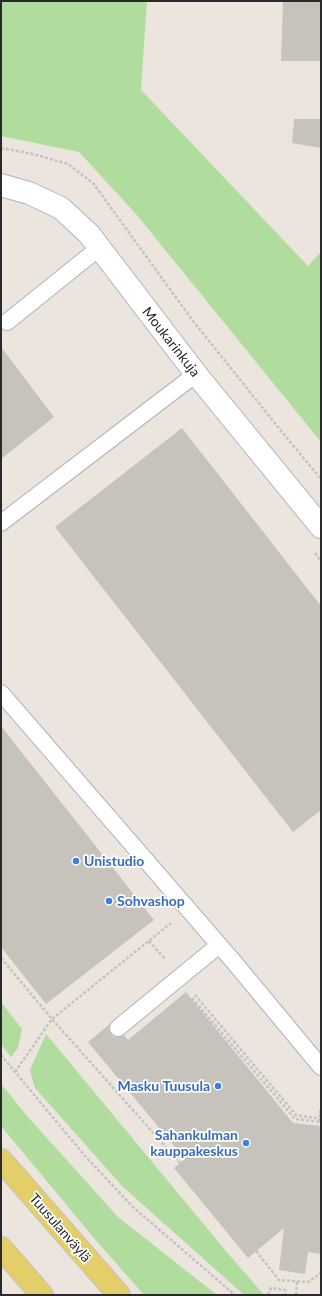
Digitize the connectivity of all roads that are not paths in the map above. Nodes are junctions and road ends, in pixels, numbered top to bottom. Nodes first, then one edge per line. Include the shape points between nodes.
1 (1, 185) edge
2 (99, 248) junction
3 (7, 322) dead end
4 (196, 374) junction
5 (1, 524) edge
6 (321, 527) edge
7 (1, 693) edge
8 (219, 945) junction
9 (118, 1028) dead end
10 (321, 1067) edge
11 (1, 1160) edge
12 (1, 1248) edge
13 (42, 1295) edge
14 (119, 1295) edge

1 - 2 street, Moukarinkuja via 29,193 60,208 89,234
2 - 3 lane
2 - 4 street, Moukarinkuja
4 - 5 lane
4 - 6 street, Moukarinkuja
7 - 8 lane
8 - 9 lane
8 - 10 lane
11 - 14 main road, Tuusulanväylä
12 - 13 main road

